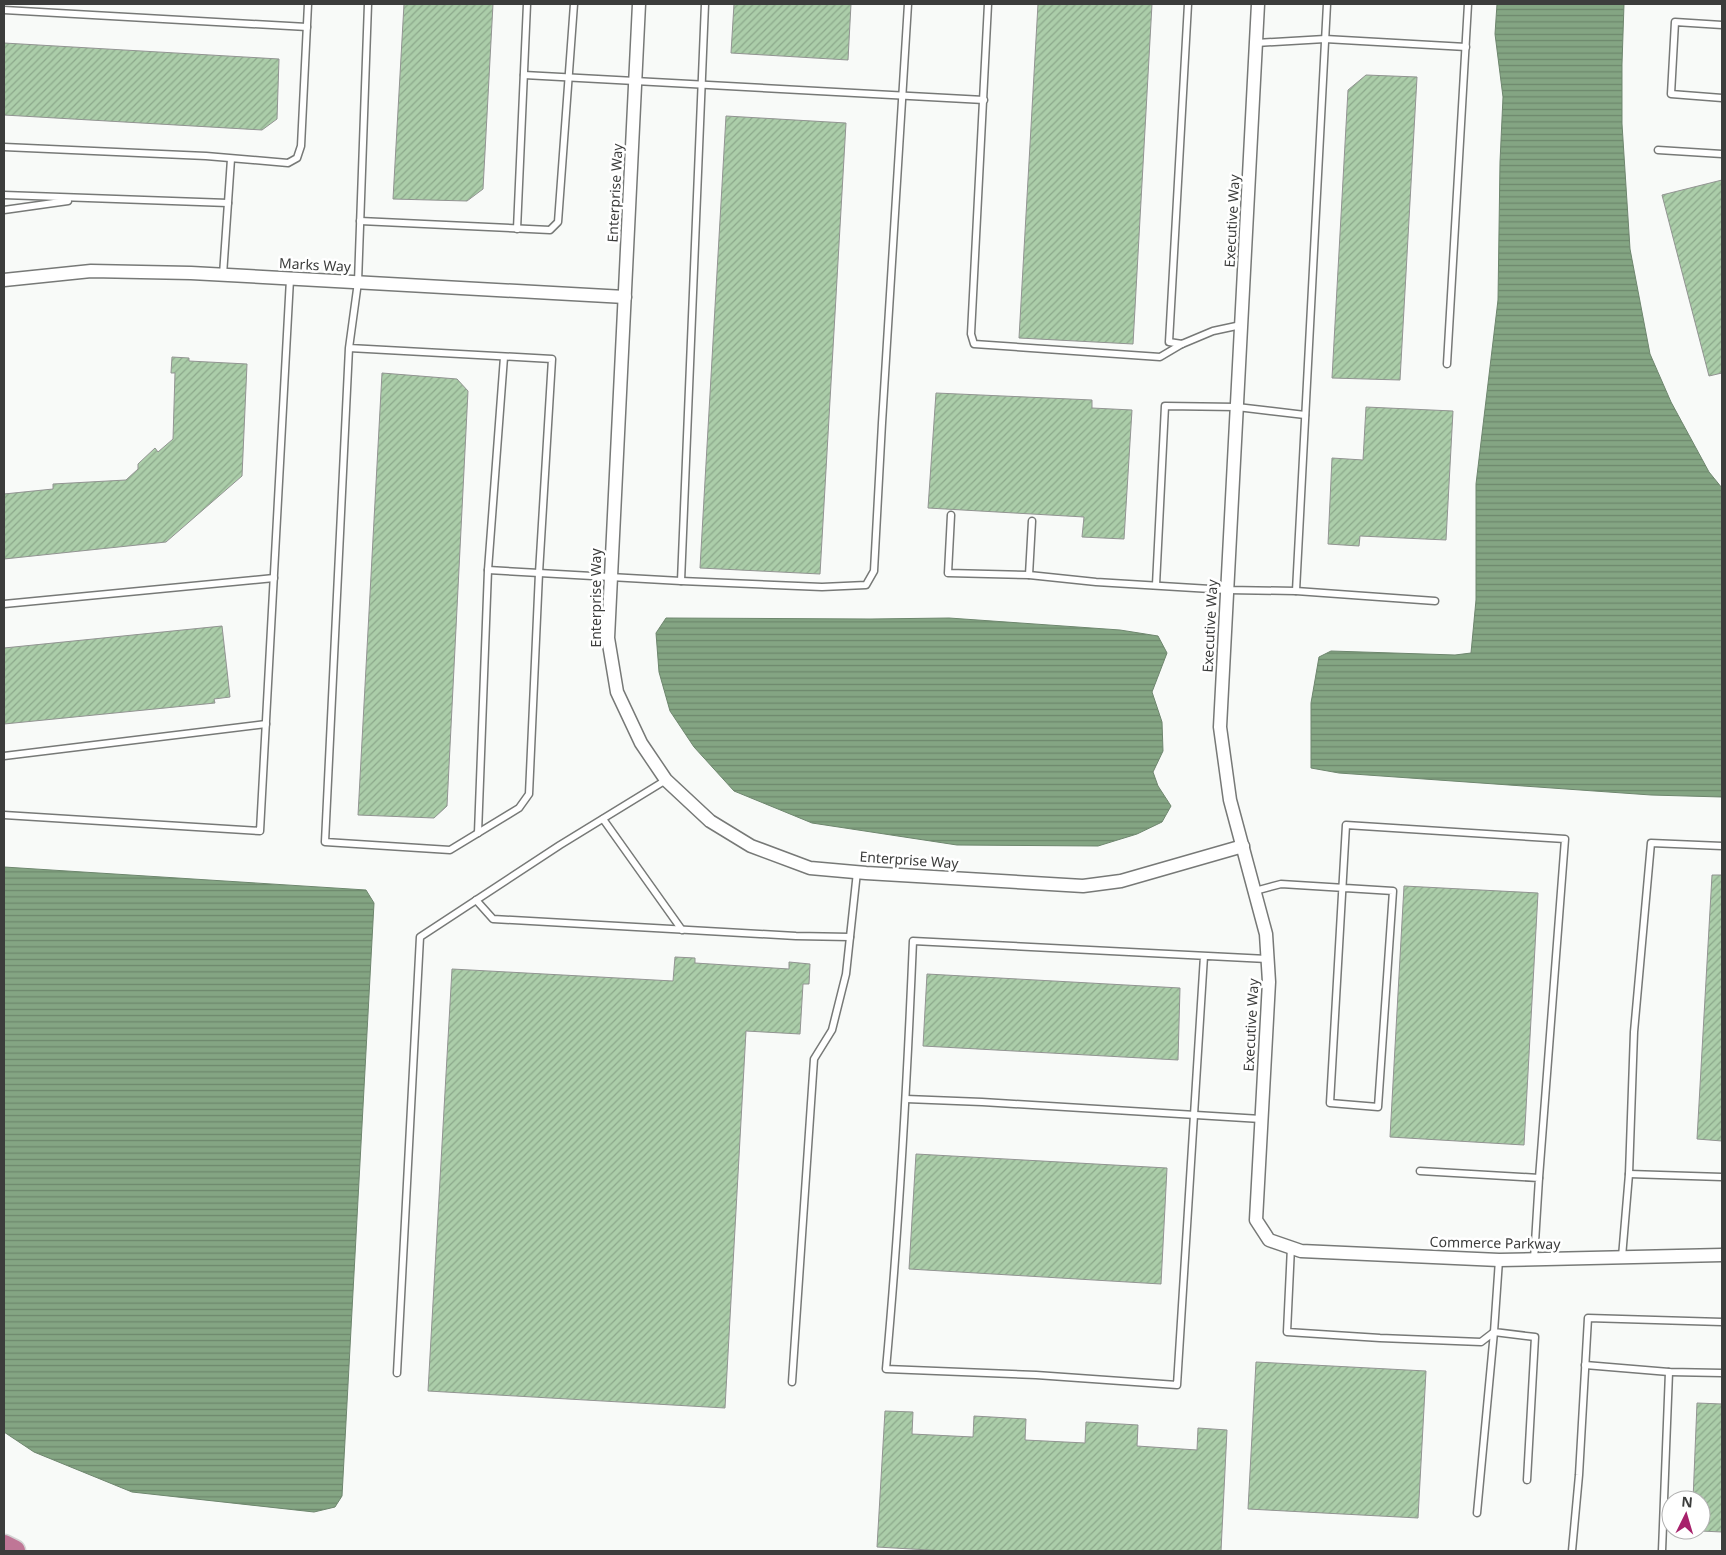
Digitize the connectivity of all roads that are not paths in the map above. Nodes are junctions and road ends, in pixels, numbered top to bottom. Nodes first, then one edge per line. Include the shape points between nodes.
1 (308, 4) edge
2 (368, 4) edge
3 (527, 4) edge
4 (574, 4) edge
5 (639, 4) edge
6 (705, 4) edge
7 (908, 4) edge
8 (988, 4) edge
9 (1188, 4) edge
10 (1258, 4) edge
11 (1327, 4) edge
12 (1468, 4) edge
13 (4, 10) edge
14 (1722, 25) edge
15 (307, 27) junction
16 (1326, 39) junction
17 (1256, 43) junction
18 (1466, 47) junction
19 (524, 76) junction
20 (569, 78) junction
21 (635, 81) junction
22 (702, 85) junction
23 (902, 95) junction
24 (1722, 98) edge
25 (984, 100) junction
26 (4, 146) edge
27 (1658, 150) dead end
28 (1722, 154) edge
29 (231, 159) junction
30 (4, 195) edge
31 (84, 199) junction
32 (228, 203) junction
33 (4, 210) edge
34 (360, 221) junction
35 (517, 228) junction
36 (222, 275) junction
37 (290, 278) junction
38 (4, 280) edge
39 (358, 282) junction
40 (625, 297) junction
41 (1241, 325) junction
42 (1182, 344) junction
43 (349, 348) junction
44 (504, 357) junction
45 (1447, 364) dead end
46 (1237, 407) junction
47 (1304, 415) junction
48 (951, 515) dead end
49 (1032, 521) dead end
50 (488, 570) junction
51 (539, 573) junction
52 (1029, 576) junction
53 (610, 577) junction
54 (274, 578) junction
55 (681, 581) junction
56 (1156, 585) junction
57 (1227, 590) junction
58 (1296, 591) junction
59 (1435, 601) dead end
60 (4, 604) edge
61 (266, 724) junction
62 (4, 756) edge
63 (666, 780) junction
64 (4, 815) edge
65 (603, 819) junction
66 (478, 833) junction
67 (1243, 846) junction
68 (1722, 846) edge
69 (857, 872) junction
70 (1343, 888) junction
71 (1255, 891) junction
72 (476, 900) junction
73 (682, 930) junction
74 (850, 937) junction
75 (1204, 956) junction
76 (1268, 959) junction
77 (906, 1099) junction
78 (1194, 1116) junction
79 (1261, 1119) junction
80 (1420, 1171) dead end
81 (1629, 1174) junction
82 (1722, 1177) edge
83 (1539, 1178) junction
84 (1269, 1240) joint
85 (1291, 1248) junction
86 (1722, 1255) edge
87 (1622, 1257) junction
88 (1499, 1260) junction
89 (1534, 1260) junction
90 (1722, 1322) edge
91 (1494, 1332) junction
92 (1585, 1365) junction
93 (398, 1372) dead end
94 (1669, 1372) junction
95 (1722, 1374) edge
96 (792, 1382) dead end
97 (1527, 1480) dead end
98 (1477, 1513) dead end
99 (4, 1546) edge
100 (14, 1551) edge
101 (1572, 1551) edge
102 (1662, 1551) edge

1 - 15 lane
2 - 34 lane
3 - 19 lane
4 - 20 lane
5 - 21 street, Enterprise Way
6 - 22 lane
7 - 23 lane
8 - 25 lane
9 - 42 lane via 1169,342
10 - 17 street, Executive Way
11 - 16 lane
12 - 18 lane
13 - 15 lane
14 - 24 lane via 1675,22 1670,94
15 - 29 lane via 301,146 297,158 288,163
16 - 17 lane
16 - 18 lane
16 - 47 lane
17 - 41 street, Executive Way
18 - 45 lane
19 - 20 lane
19 - 35 lane
20 - 21 lane
20 - 35 lane via 558,222 550,230
21 - 22 lane
21 - 40 street, Enterprise Way
22 - 23 lane
22 - 55 lane
23 - 25 lane
23 - 55 lane via 874,571 866,585 822,587
25 - 42 lane via 971,334 974,344 1160,357
26 - 29 lane
27 - 28 lane
29 - 32 lane
30 - 31 lane
31 - 32 lane
31 - 33 lane
32 - 36 lane
34 - 35 lane
34 - 39 lane
36 - 37 street, Marks Way
36 - 38 street, Marks Way via 91,272
37 - 39 street, Marks Way
37 - 54 lane
39 - 40 street, Marks Way
39 - 43 lane
40 - 53 street, Enterprise Way
41 - 42 lane via 1214,331
41 - 46 street, Executive Way
43 - 44 lane
43 - 66 lane via 325,842 450,850
44 - 50 lane
44 - 51 lane via 552,359
46 - 47 lane
46 - 56 lane via 1165,406
46 - 57 street, Executive Way
47 - 58 lane
48 - 52 lane via 948,573
49 - 52 lane
50 - 51 lane
50 - 66 lane
51 - 53 lane
51 - 66 lane via 529,794 519,808
52 - 56 lane
53 - 55 lane
53 - 63 street, Enterprise Way via 608,638 617,692 641,743
54 - 60 lane
54 - 61 lane
56 - 57 lane
57 - 58 lane
57 - 67 street, Executive Way via 1220,727 1230,800
58 - 59 lane
61 - 62 lane
61 - 64 lane via 260,831
63 - 65 lane
63 - 69 street, Enterprise Way via 710,821 751,846 810,868
65 - 72 lane
65 - 73 lane
67 - 69 street, Enterprise Way via 1120,881 1083,886
67 - 71 street, Executive Way
68 - 81 lane via 1651,843 1634,1032
69 - 74 lane
70 - 70 lane via 1393,891 1378,1107 1330,1103
70 - 71 lane via 1281,884
70 - 83 lane via 1346,825 1565,839
71 - 76 street, Executive Way via 1266,934
72 - 73 lane via 493,919
72 - 93 lane via 420,937
73 - 74 lane
74 - 96 lane via 846,974 832,1030 814,1059
75 - 76 lane
75 - 77 lane via 913,941
75 - 78 lane
76 - 79 street, Executive Way
77 - 78 lane
77 - 78 lane via 886,1369 1177,1385
78 - 79 lane
79 - 84 street, Executive Way via 1256,1220
80 - 83 lane
81 - 82 lane
81 - 87 lane
83 - 89 lane
84 - 85 street, Commerce Parkway
85 - 88 street, Commerce Parkway
85 - 91 lane via 1287,1332 1481,1342
86 - 87 street, Commerce Parkway
87 - 89 street, Commerce Parkway
88 - 89 street, Commerce Parkway
88 - 91 lane
90 - 92 lane via 1588,1318
91 - 97 lane via 1535,1337
91 - 98 lane
92 - 94 lane
92 - 101 lane
94 - 95 lane
94 - 102 lane
99 - 100 highway

